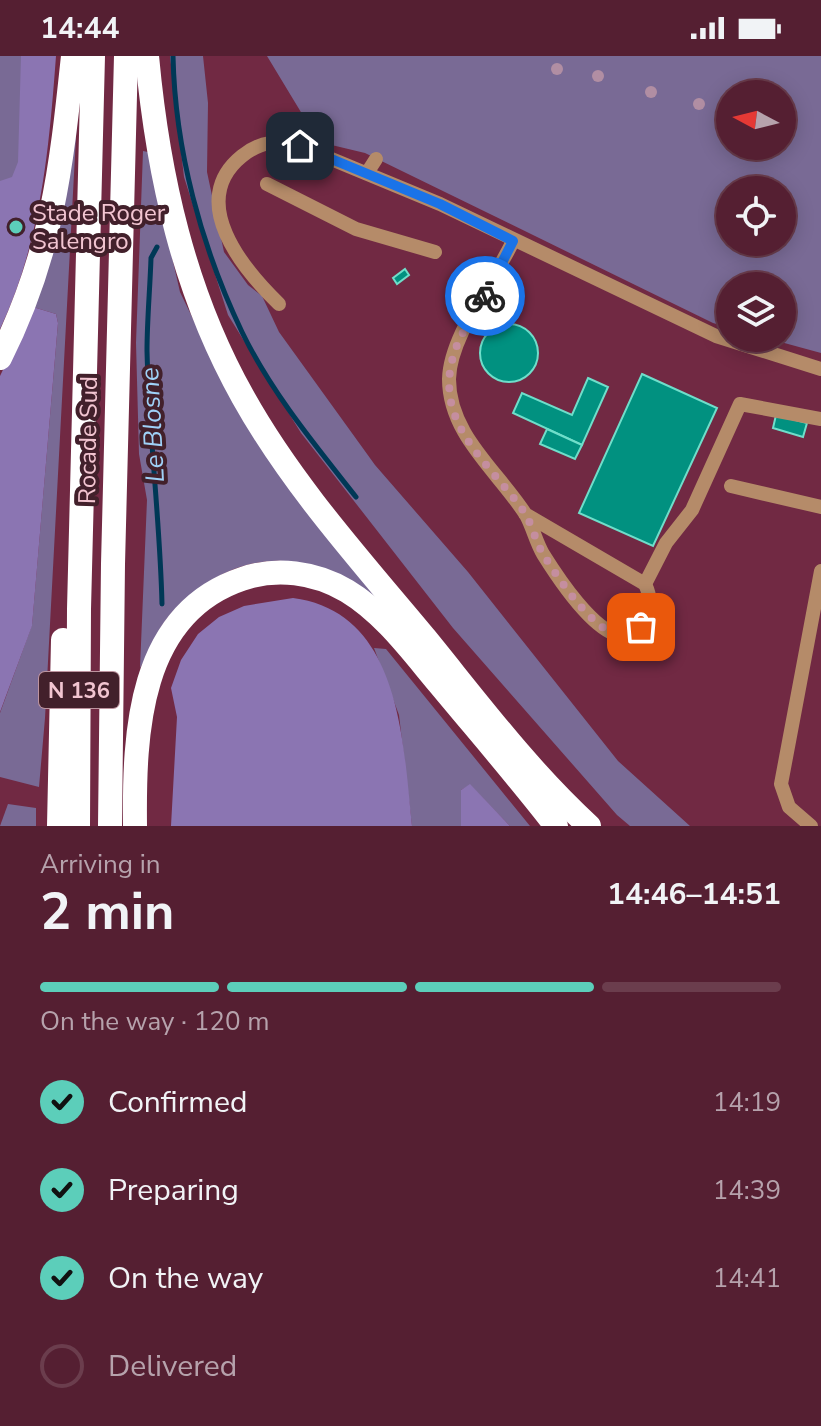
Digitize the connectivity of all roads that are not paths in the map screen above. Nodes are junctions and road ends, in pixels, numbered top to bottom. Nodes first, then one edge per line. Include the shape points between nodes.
1 (73, 56) edge
2 (93, 56) edge
3 (126, 56) edge
4 (147, 56) edge
5 (376, 159) dead end
6 (367, 173) junction
7 (267, 184) dead end
8 (513, 241) junction
9 (435, 252) dead end
10 (279, 304) dead end
11 (0, 358) edge
12 (821, 369) edge
13 (821, 419) edge
14 (731, 486) dead end
15 (821, 507) edge
16 (525, 514) junction
17 (81, 555) junction
18 (113, 564) junction
19 (821, 571) edge
20 (645, 584) junction
21 (806, 650) junction
22 (821, 654) edge
23 (135, 783) junction
24 (59, 826) edge
25 (78, 826) edge
26 (110, 826) edge
27 (135, 826) edge
28 (556, 826) edge
29 (589, 826) edge
30 (811, 826) edge

1 - 11 highway via 51,224 32,287
2 - 17 highway, Rocade Sud / N 136
3 - 18 highway, Rocade Sud / N 136
4 - 29 highway via 157,144 184,261 244,399 356,554 526,761
5 - 6 street
6 - 8 street
6 - 10 street via 277,140 256,146 226,173 219,208 228,242 252,279
7 - 9 street via 356,229
8 - 12 street via 716,336
8 - 16 street via 459,336 449,381 452,408 475,450
13 - 20 street via 740,404 692,510 666,543
14 - 15 street
16 - 20 street
16 - 20 street via 543,554 604,631 622,636 641,627 650,605
17 - 24 highway via 65,600
17 - 25 highway, Rocade Sud / N 136
18 - 23 highway via 126,584 129,762
18 - 26 highway, Rocade Sud / N 136
19 - 21 street
21 - 22 street
21 - 30 street via 781,784 789,807
23 - 27 highway
23 - 28 highway via 146,692 167,634 189,609 219,589 251,576 287,573 331,583 379,616

